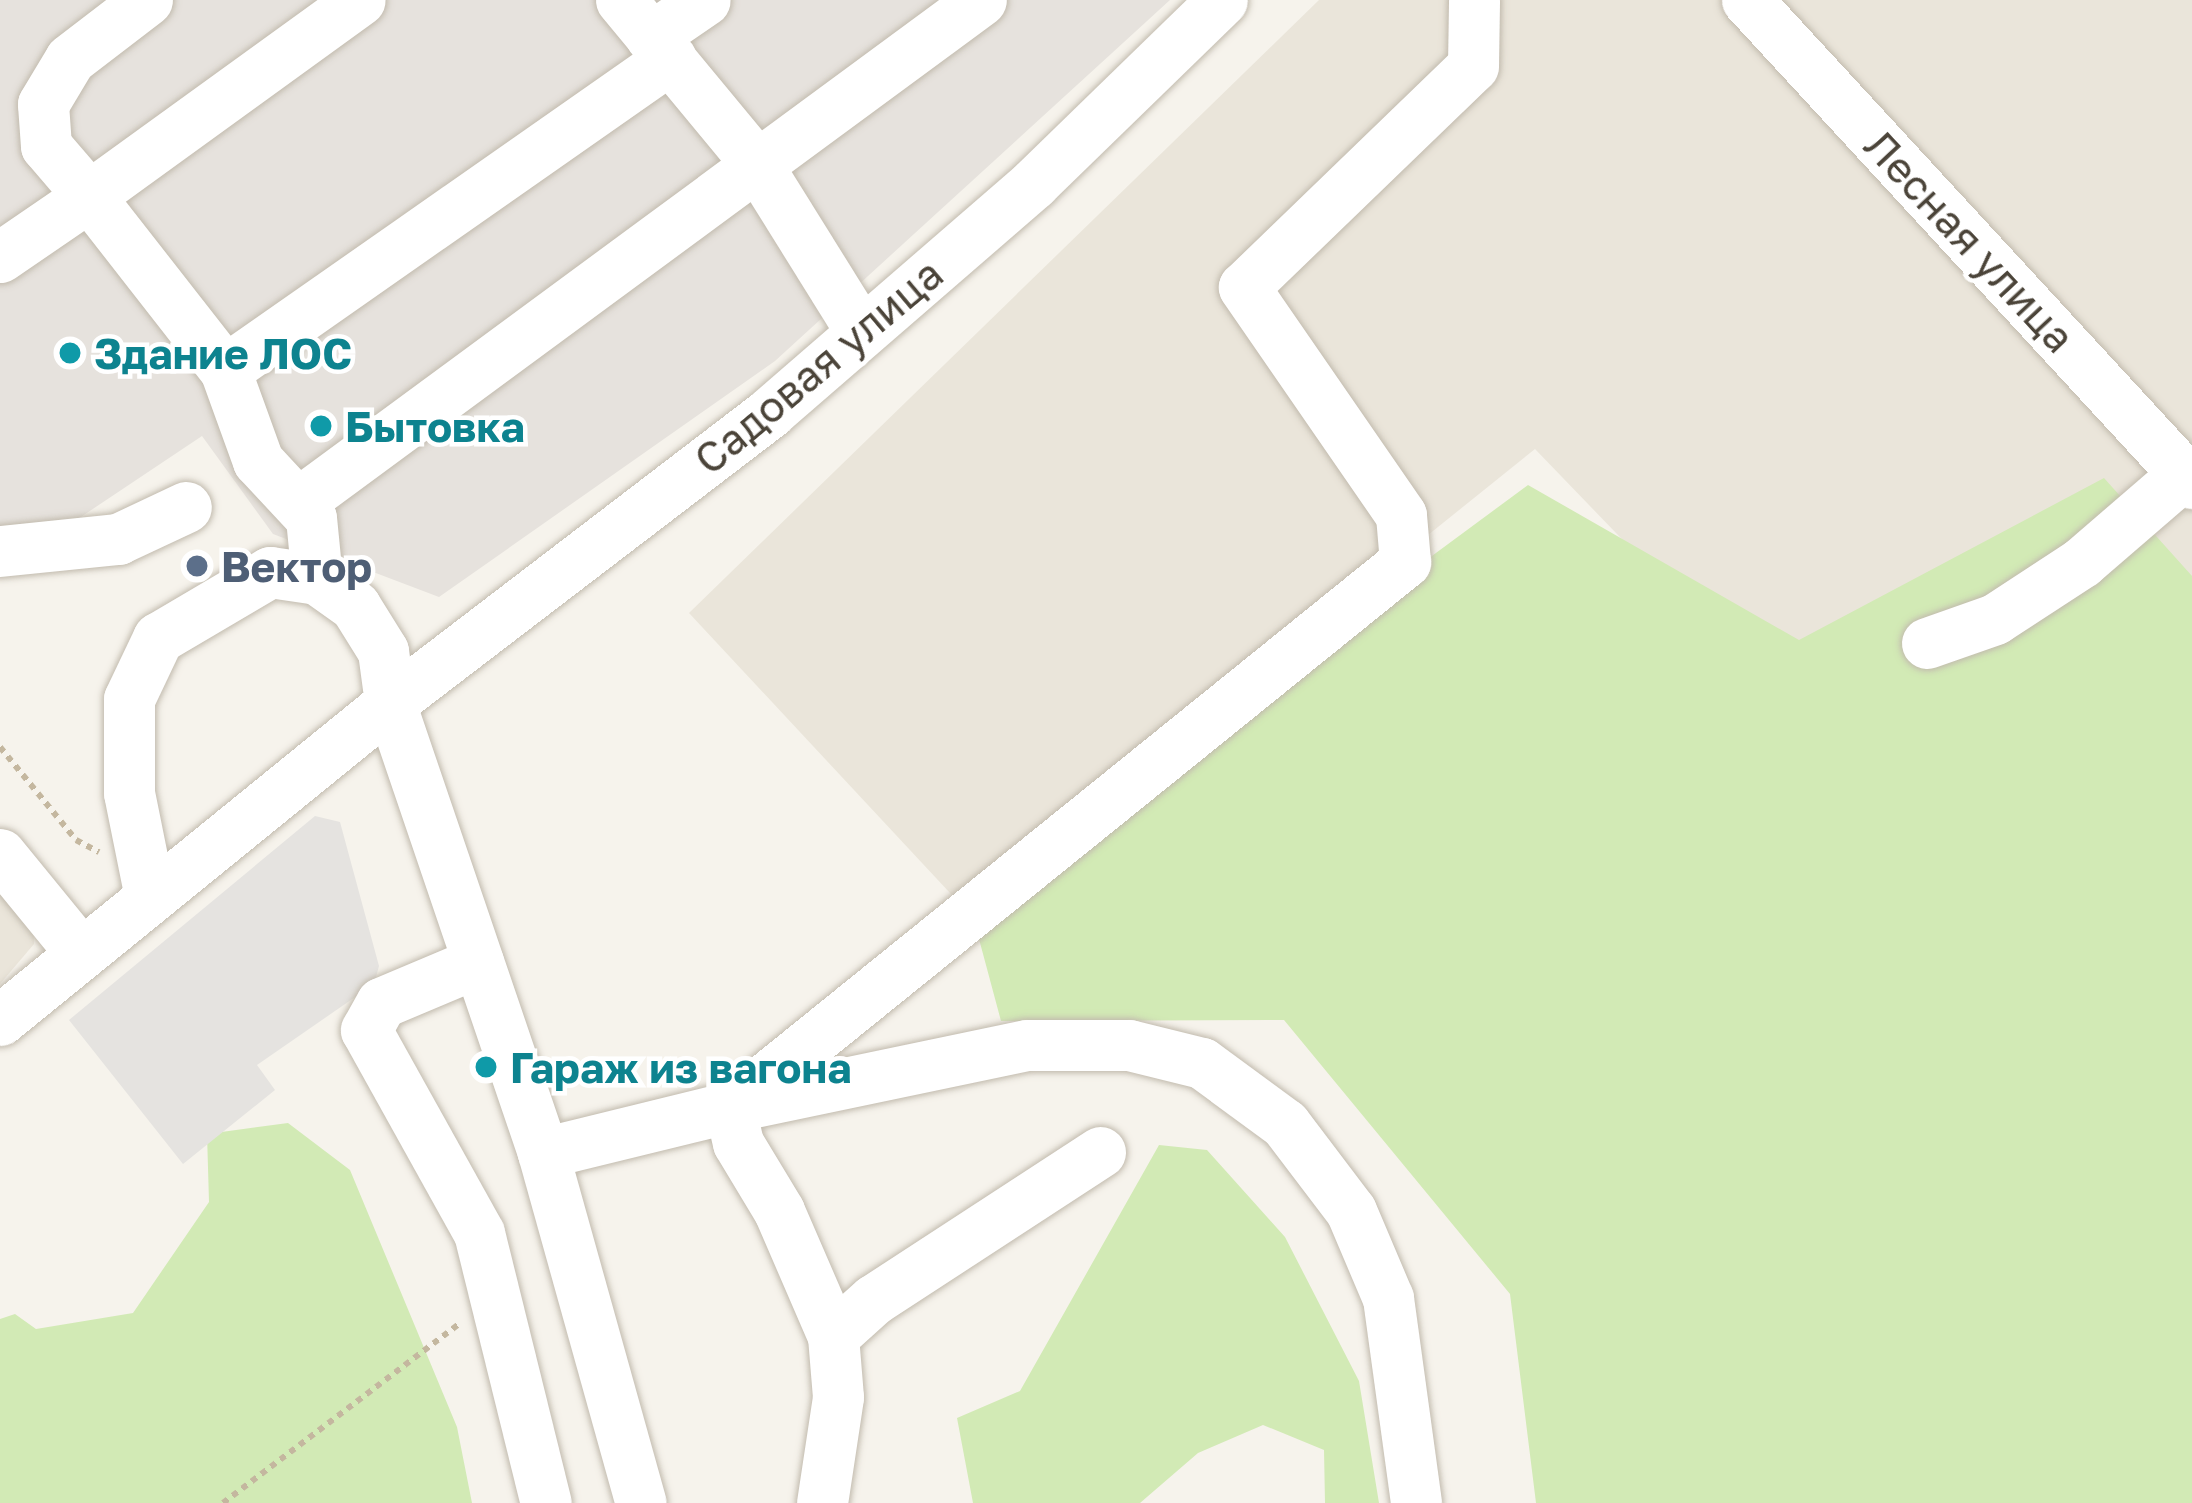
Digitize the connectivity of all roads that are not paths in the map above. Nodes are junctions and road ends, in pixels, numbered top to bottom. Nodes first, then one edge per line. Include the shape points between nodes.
1 (147, 0) edge
2 (359, 0) edge
3 (705, 0) edge
4 (981, 0) edge
5 (1222, 0) edge
6 (1474, 0) edge
7 (1747, 0) edge
8 (648, 32) edge
9 (756, 163) junction
10 (88, 196) junction
11 (0, 257) edge
12 (861, 332) junction
13 (225, 370) junction
14 (2188, 478) edge
15 (298, 503) junction
16 (186, 507) dead end
17 (0, 551) edge
18 (317, 579) junction
19 (1927, 643) dead end
20 (390, 703) junction
21 (0, 854) edge
22 (146, 874) junction
23 (81, 953) junction
24 (478, 962) junction
25 (0, 1021) edge
26 (730, 1107) junction
27 (543, 1153) junction
28 (1100, 1153) dead end
29 (833, 1336) junction
30 (546, 1503) edge
31 (641, 1503) edge
32 (822, 1503) edge
33 (1416, 1503) edge

1 - 10 street via 70,58 43,104 46,146
2 - 10 street
3 - 8 street
4 - 9 street
5 - 12 street, Садовая улица via 1034,183
6 - 26 street via 1473,66 1244,287 1401,515 1405,562
7 - 14 street, Лесная улица
8 - 9 street
8 - 13 street
9 - 12 street
9 - 15 street
10 - 11 street
10 - 13 street
12 - 20 street, Садовая улица via 770,412
13 - 15 street via 258,461
14 - 19 street via 1995,619
15 - 18 street via 311,518
16 - 17 street via 118,539
18 - 20 street via 355,606 383,651
18 - 22 street via 270,572 158,638 129,699 129,793
20 - 22 street, Садовая улица
20 - 24 street
21 - 23 street
22 - 23 street, Садовая улица
23 - 25 street, Садовая улица
24 - 27 street
24 - 30 street via 381,1003 366,1030 479,1233
26 - 27 street
26 - 29 street via 738,1143 779,1211
26 - 33 street via 1027,1046 1129,1045 1202,1064 1285,1124 1351,1211 1388,1298
27 - 31 street
28 - 29 street via 873,1300
29 - 32 street via 838,1397

